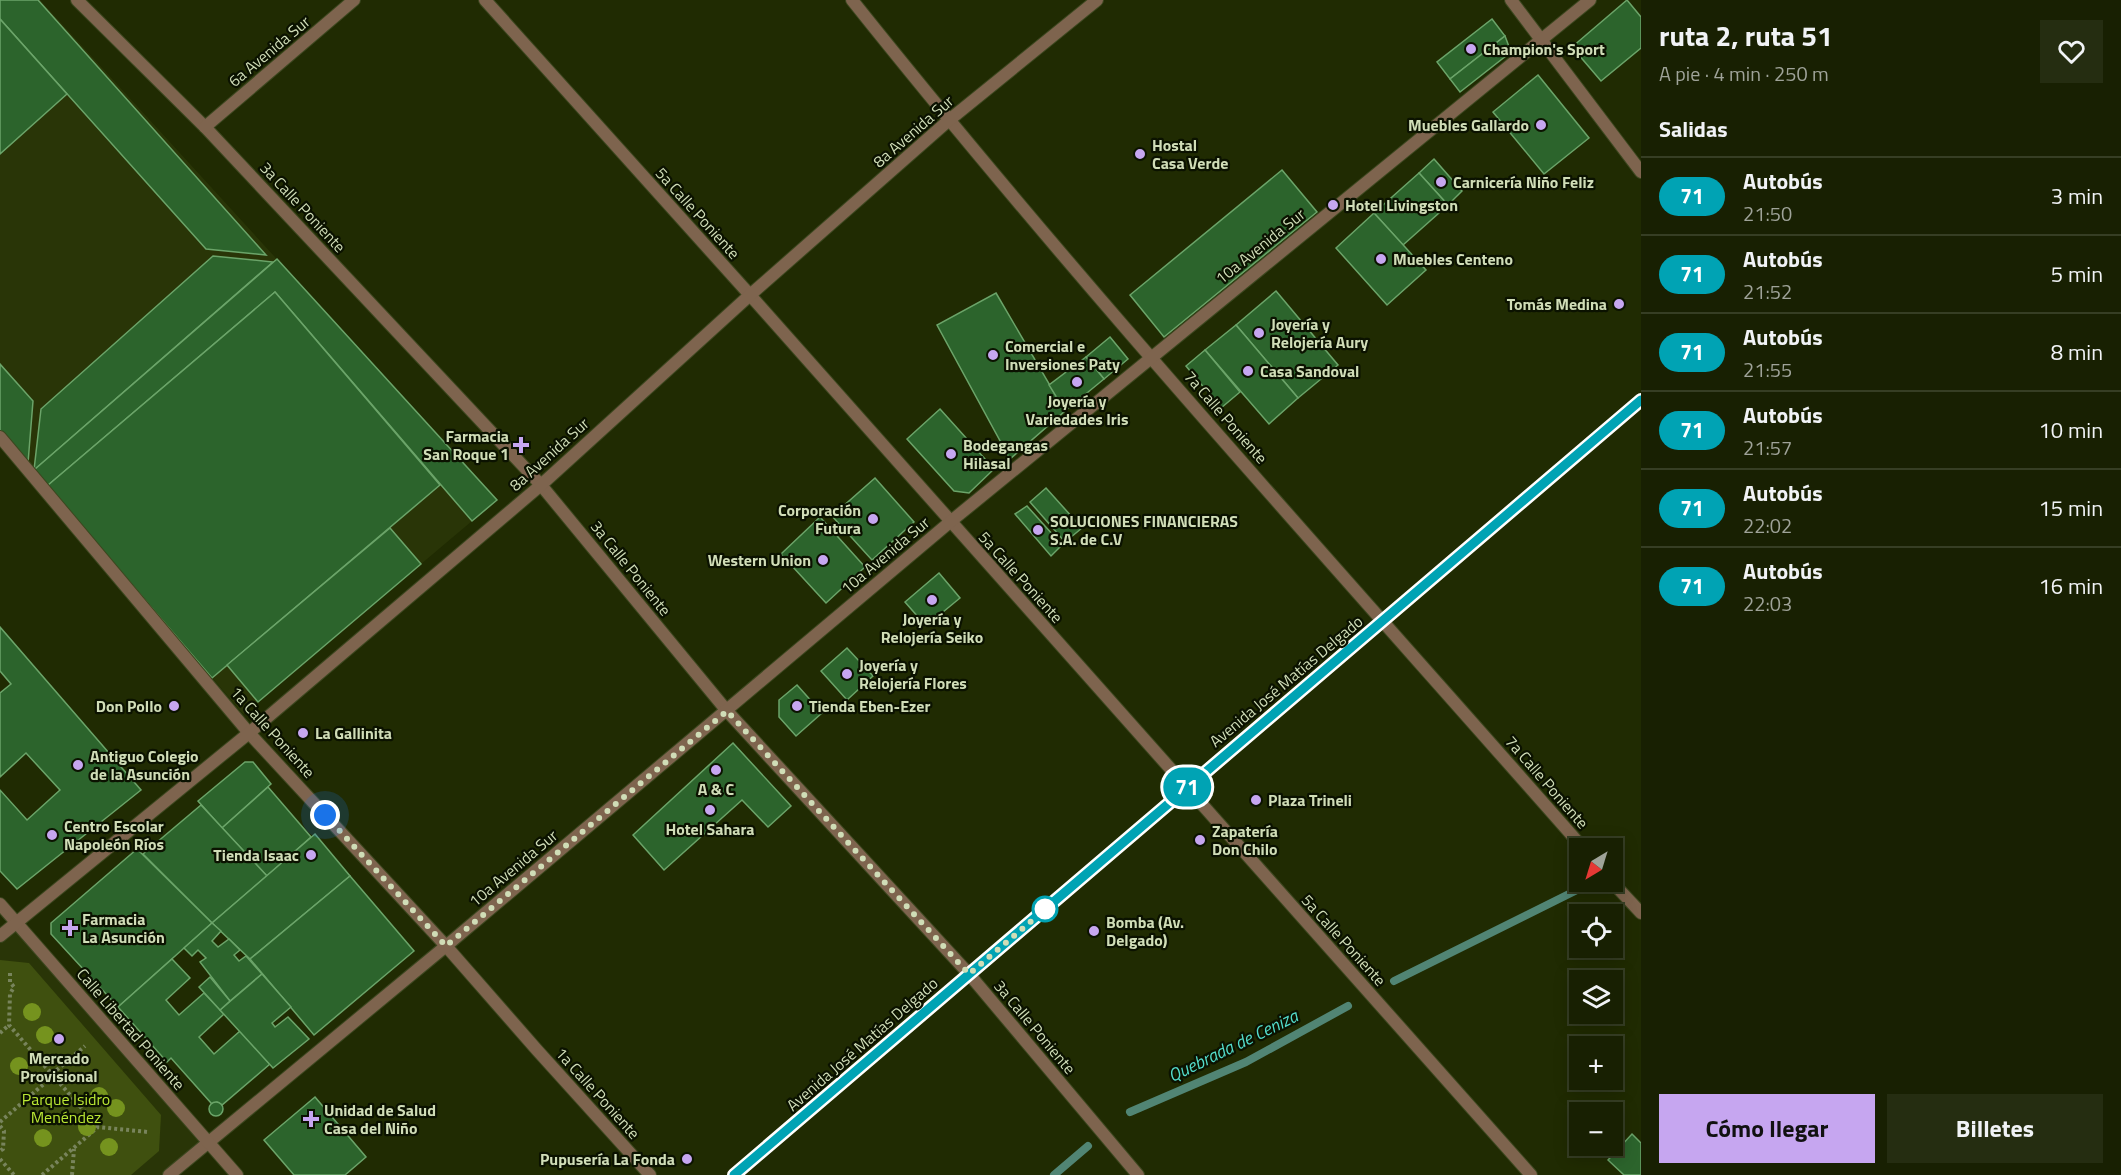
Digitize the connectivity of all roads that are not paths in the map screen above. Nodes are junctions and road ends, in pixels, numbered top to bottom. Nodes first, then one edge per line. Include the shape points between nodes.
1 (77, 0) edge
2 (354, 0) edge
3 (485, 0) edge
4 (852, 0) edge
5 (1096, 0) edge
6 (1511, 0) edge
7 (1590, 0) edge
8 (1541, 39) junction
9 (948, 121) junction
10 (205, 127) junction
11 (1641, 172) edge
12 (750, 295) junction
13 (1150, 357) junction
14 (1641, 400) edge
15 (0, 437) edge
16 (541, 484) junction
17 (950, 522) junction
18 (1383, 620) junction
19 (727, 711) junction
20 (249, 733) junction
21 (1186, 788) junction
22 (1574, 838) edge
23 (1621, 892) edge
24 (0, 904) edge
25 (1641, 913) edge
26 (16, 923) junction
27 (0, 936) edge
28 (446, 946) junction
29 (969, 974) junction
30 (207, 1142) junction
31 (169, 1175) edge
32 (237, 1175) edge
33 (650, 1175) edge
34 (734, 1175) edge
35 (1138, 1175) edge
36 (1531, 1175) edge

1 - 10 street, 3a Calle Poniente
2 - 10 street, 6a Avenida Sur
3 - 12 street, 5a Calle Poniente
4 - 9 street, 7a Calle Poniente
5 - 9 street, 8a Avenida Sur
6 - 8 street
7 - 8 street, 10a Avenida Sur
8 - 11 street
8 - 13 street, 10a Avenida Sur
9 - 12 street, 8a Avenida Sur
9 - 13 street, 7a Calle Poniente
10 - 16 street, 3a Calle Poniente
12 - 16 street, 8a Avenida Sur
12 - 17 street, 5a Calle Poniente
13 - 17 street, 10a Avenida Sur
13 - 18 street, 7a Calle Poniente
14 - 18 street, Avenida José Matías Delgado
15 - 20 street, 1a Calle Poniente
16 - 19 street, 3a Calle Poniente
16 - 20 street, 8a Avenida Sur
17 - 19 street, 10a Avenida Sur
17 - 21 street, 5a Calle Poniente
18 - 21 street, Avenida José Matías Delgado
18 - 22 street, 7a Calle Poniente
19 - 28 street, 10a Avenida Sur
19 - 29 street, 3a Calle Poniente
20 - 26 street, 8a Avenida Sur
20 - 28 street, 1a Calle Poniente
21 - 29 street, Avenida José Matías Delgado
21 - 36 street, 5a Calle Poniente
23 - 25 street
24 - 26 street, Calle Libertad Poniente
26 - 27 street, 8a Avenida Sur
26 - 30 street, Calle Libertad Poniente
28 - 30 street, 10a Avenida Sur
28 - 33 street, 1a Calle Poniente
29 - 34 street, Avenida José Matías Delgado
29 - 35 street, 3a Calle Poniente
30 - 31 street, 10a Avenida Sur
30 - 32 street, Calle Libertad Poniente

